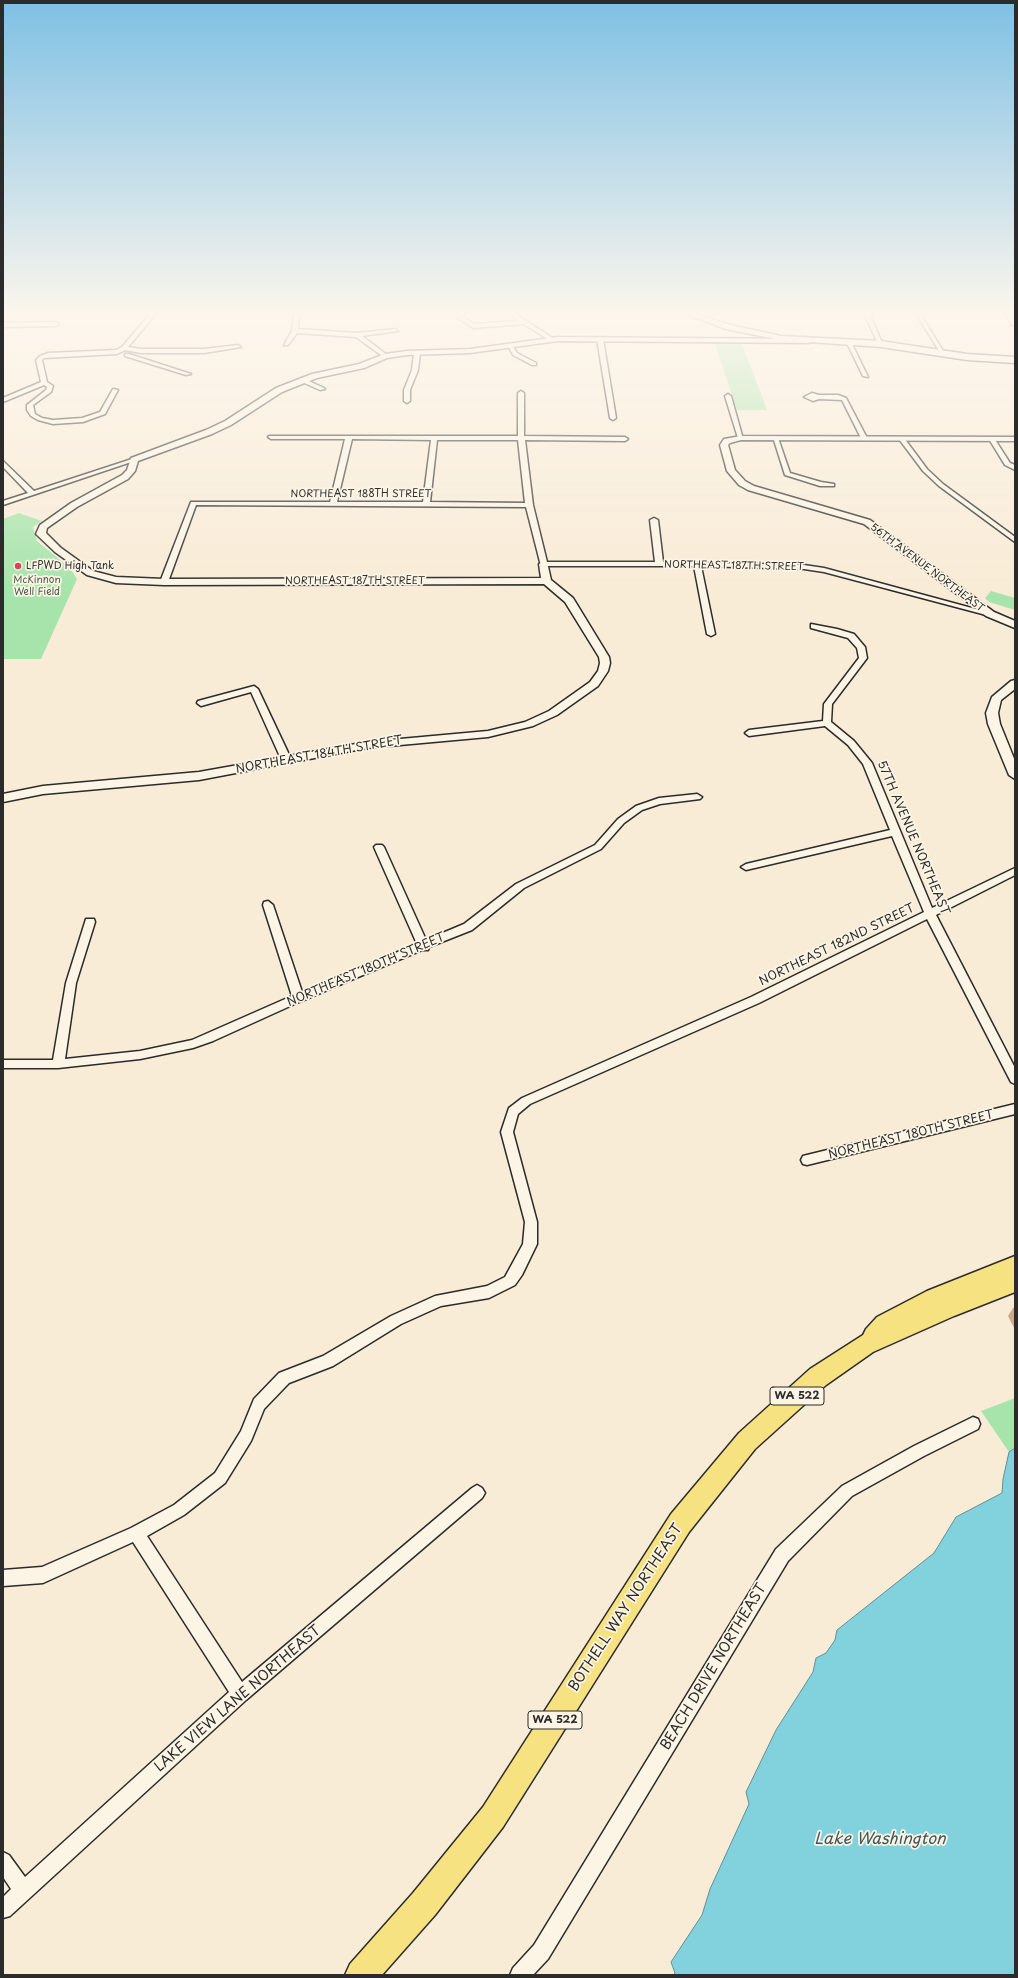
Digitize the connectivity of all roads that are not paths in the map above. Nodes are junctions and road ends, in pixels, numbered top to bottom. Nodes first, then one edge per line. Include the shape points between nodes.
1 (30, 407) edge
2 (106, 407) edge
3 (250, 407) edge
4 (521, 407) edge
5 (611, 407) edge
6 (732, 407) edge
7 (848, 407) edge
8 (613, 418) dead end
9 (271, 437) dead end
10 (349, 437) junction
11 (434, 438) junction
12 (521, 438) junction
13 (742, 438) junction
14 (775, 438) junction
15 (864, 438) junction
16 (625, 439) dead end
17 (902, 439) junction
18 (992, 439) junction
19 (1015, 439) edge
20 (134, 460) junction
21 (3, 464) edge
22 (1015, 468) edge
23 (832, 485) dead end
24 (32, 493) junction
25 (4, 503) dead end
26 (333, 504) junction
27 (426, 504) junction
28 (528, 505) junction
29 (654, 520) dead end
30 (1015, 540) edge
31 (544, 564) junction
32 (659, 564) junction
33 (697, 564) junction
34 (164, 582) junction
35 (546, 582) junction
36 (990, 614) junction
37 (1015, 625) edge
38 (814, 626) dead end
39 (710, 634) dead end
40 (1015, 684) edge
41 (201, 703) dead end
42 (827, 723) junction
43 (749, 733) dead end
44 (287, 761) junction
45 (1015, 775) edge
46 (697, 797) dead end
47 (3, 798) edge
48 (895, 832) junction
49 (379, 847) dead end
50 (746, 867) dead end
51 (1015, 871) edge
52 (268, 905) dead end
53 (930, 914) junction
54 (90, 922) dead end
55 (424, 947) junction
56 (298, 998) junction
57 (3, 1064) edge
58 (58, 1064) junction
59 (1015, 1079) edge
60 (1015, 1109) edge
61 (807, 1160) dead end
62 (1015, 1266) edge
63 (1015, 1282) edge
64 (866, 1345) junction
65 (973, 1424) dead end
66 (476, 1493) dead end
67 (136, 1533) junction
68 (3, 1578) edge
69 (240, 1694) junction
70 (3, 1861) edge
71 (23, 1891) junction
72 (3, 1909) edge
73 (361, 1975) edge
74 (520, 1975) edge

1 - 2 street via 33,415 53,422 83,420 103,413
3 - 20 street via 228,423 209,432
4 - 12 street
5 - 8 street
6 - 13 street
7 - 15 street
9 - 10 street
10 - 11 street
10 - 26 street
11 - 12 street
11 - 27 street
12 - 16 street
12 - 28 street
13 - 14 street
13 - 36 street, 56TH AVENUE NORTHEAST via 727,441 724,445 731,471 742,484 867,522
14 - 15 street
14 - 23 street via 787,474
15 - 17 street
17 - 18 street
17 - 30 street via 925,470 941,485
18 - 19 street
18 - 22 street via 1007,464
20 - 24 street
20 - 34 street, NORTHEAST 187TH STREET via 134,467 125,477 74,505 43,527 41,534 58,550 90,573 100,577
21 - 24 street
24 - 25 street
26 - 27 street, NORTHEAST 188TH STREET
26 - 34 street, NORTHEAST 188TH STREET via 193,503
27 - 28 street, NORTHEAST 188TH STREET
28 - 31 street
29 - 32 street
31 - 32 street, NORTHEAST 187TH STREET
31 - 35 street
32 - 33 street, NORTHEAST 187TH STREET
33 - 36 street, NORTHEAST 187TH STREET via 804,567 824,570
33 - 39 street
34 - 35 street, NORTHEAST 187TH STREET
35 - 44 street, NORTHEAST 184TH STREET via 569,600 604,657 605,663 594,684 553,713 529,724 488,734 367,745
36 - 37 street
38 - 42 street via 851,636 861,647 862,658 828,704
40 - 45 street via 996,699 992,713
41 - 44 street via 254,689
42 - 43 street
42 - 48 street, 57TH AVENUE NORTHEAST via 851,743 867,762
44 - 47 street, NORTHEAST 184TH STREET via 199,776 43,790
46 - 55 street, NORTHEAST 180TH STREET via 659,801 639,808 621,821 598,847 520,886 468,927
48 - 50 street
48 - 53 street, 57TH AVENUE NORTHEAST
49 - 55 street
51 - 53 street, NORTHEAST 182ND STREET
52 - 56 street
53 - 59 street, 57TH AVENUE NORTHEAST
53 - 67 street, NORTHEAST 182ND STREET via 755,1000 526,1101 513,1111 507,1132 531,1222 530,1244 510,1281 489,1292 440,1300 396,1320 328,1362 284,1378 260,1404 246,1436 220,1478 179,1510
54 - 58 street via 71,983
55 - 56 street, NORTHEAST 180TH STREET
56 - 58 street, NORTHEAST 180TH STREET via 193,1044 140,1055
57 - 58 street, NORTHEAST 180TH STREET
60 - 61 street, NORTHEAST 180TH STREET
62 - 64 main road, WA 522 via 929,1301 885,1324
63 - 64 main road, WA 522 via 946,1309
64 - 73 main road, BOTHELL WAY NORTHEAST / WA 522 via 818,1377 747,1441 680,1523 493,1817 424,1904
65 - 74 street, BEACH DRIVE NORTHEAST via 847,1491 782,1555 541,1952
66 - 69 street, LAKE VIEW LANE NORTHEAST
67 - 68 street, NORTHEAST 182ND STREET via 44,1574
67 - 69 street
69 - 71 street, LAKE VIEW LANE NORTHEAST
70 - 71 street
71 - 72 street, LAKE VIEW LANE NORTHEAST

